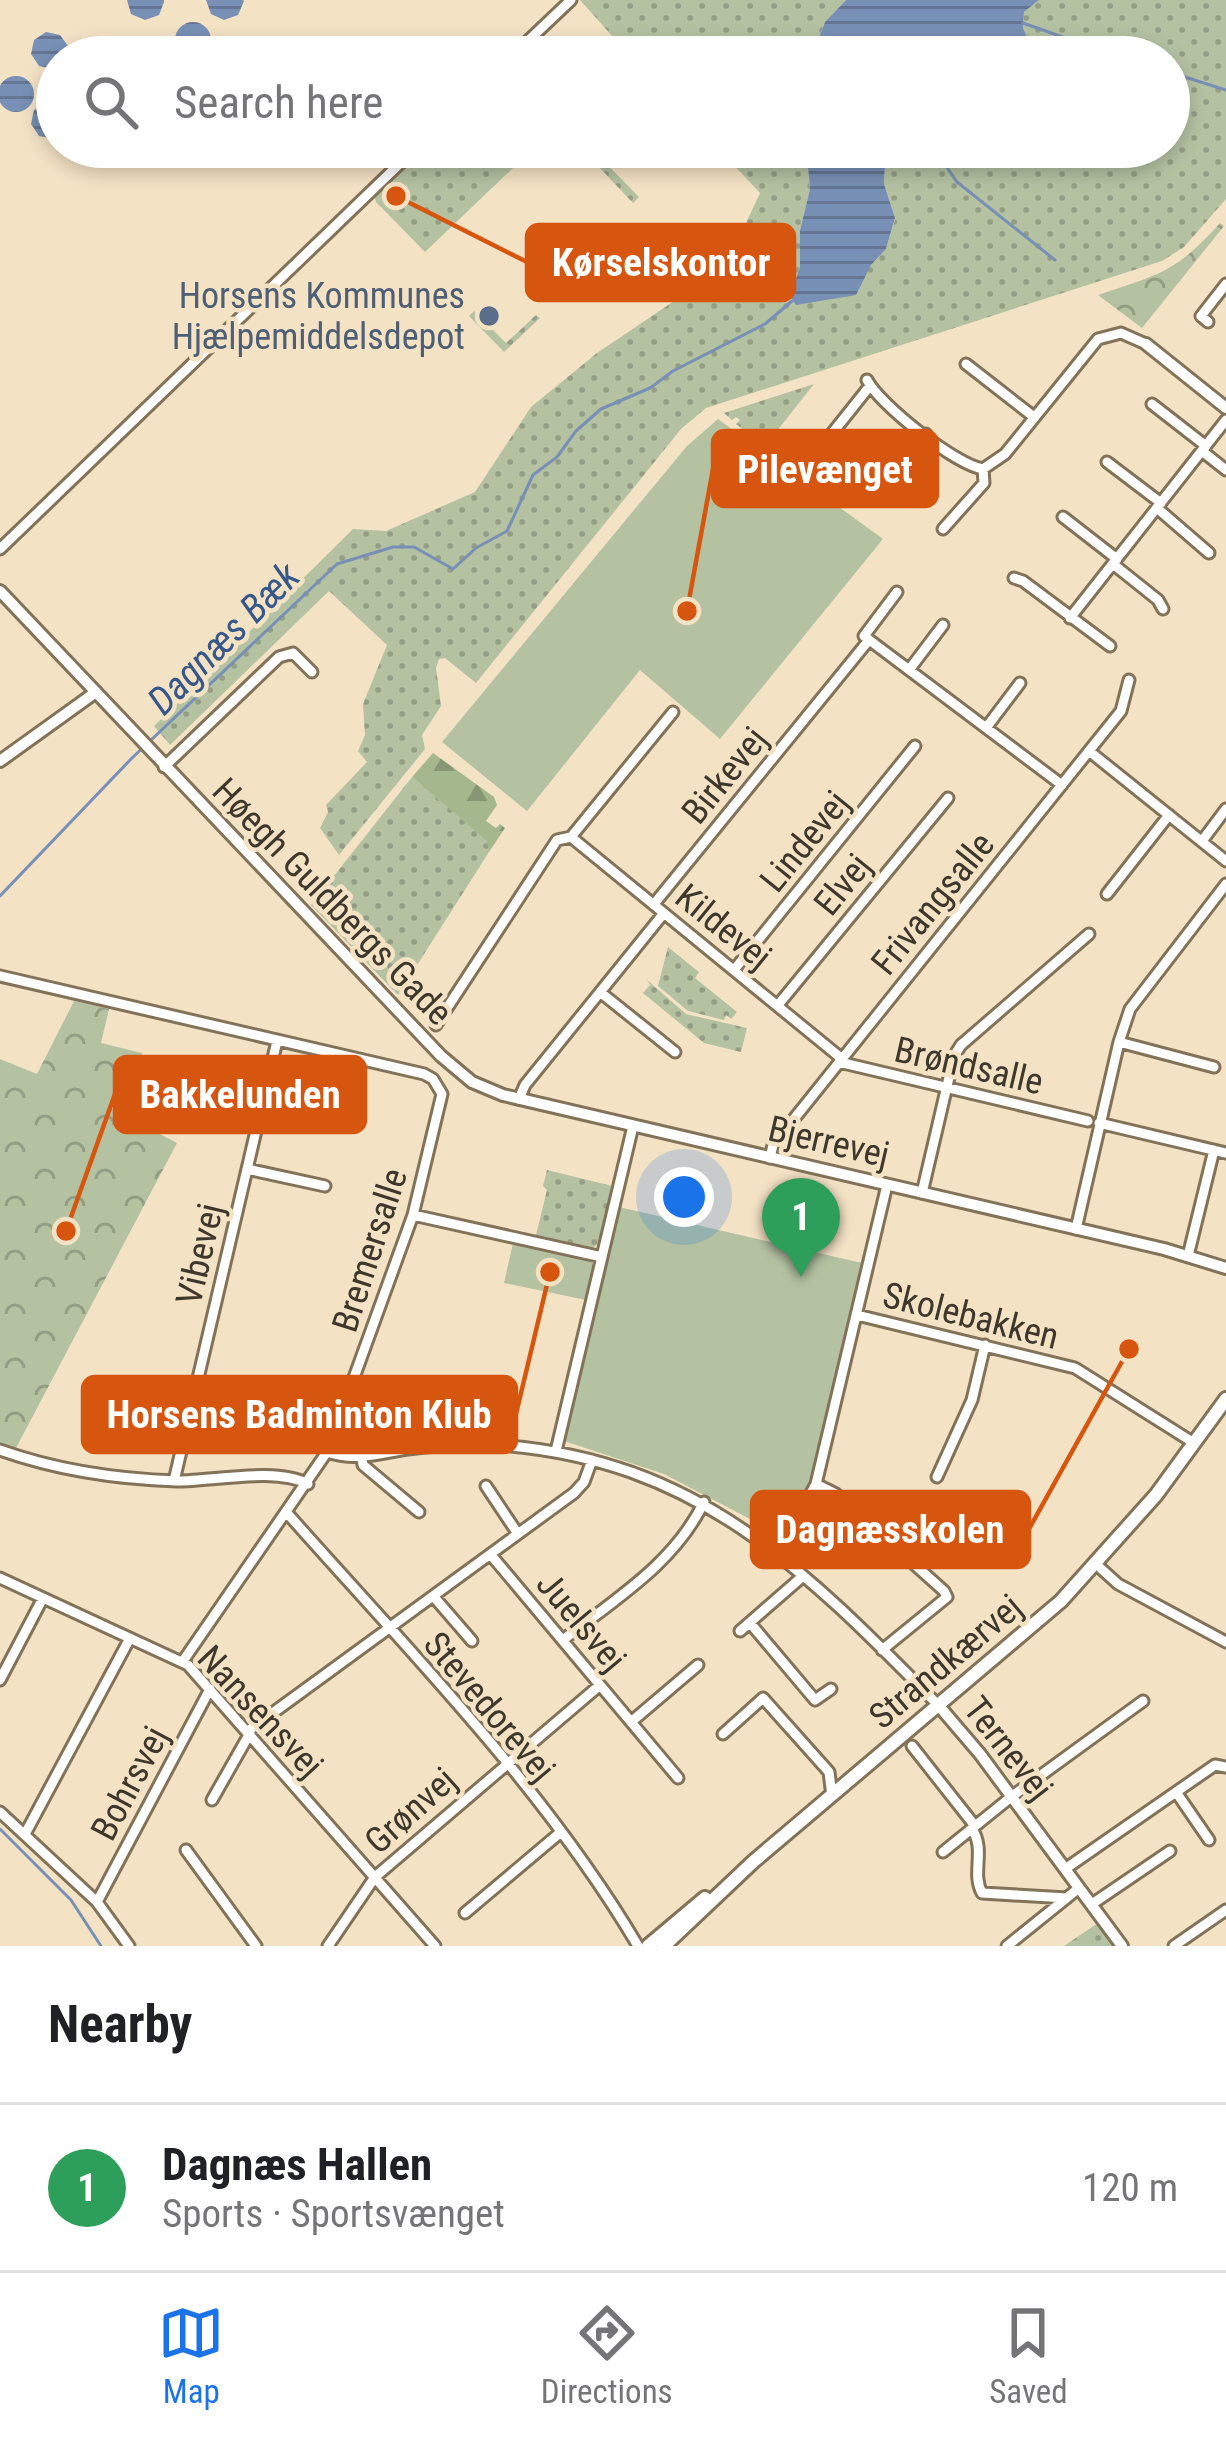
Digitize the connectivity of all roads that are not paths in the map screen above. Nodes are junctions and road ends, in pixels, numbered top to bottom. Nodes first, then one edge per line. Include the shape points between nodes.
1 (571, 0) edge
2 (533, 36) edge
3 (395, 168) edge
4 (1226, 284) edge
5 (1208, 322) dead end
6 (1146, 344) joint
7 (966, 364) dead end
8 (1152, 404) dead end
9 (1226, 408) edge
10 (1034, 418) junction
11 (1226, 420) edge
12 (926, 434) junction
13 (826, 441) dead end
14 (1204, 448) junction
15 (1107, 462) dead end
16 (983, 469) junction
17 (1226, 470) edge
18 (886, 479) dead end
19 (1159, 505) junction
20 (1063, 517) dead end
21 (943, 529) dead end
22 (0, 549) edge
23 (1209, 553) dead end
24 (1115, 562) junction
25 (1014, 578) dead end
26 (0, 591) edge
27 (897, 592) dead end
28 (1162, 609) dead end
29 (1070, 618) junction
30 (943, 625) dead end
31 (868, 640) junction
32 (1109, 646) dead end
33 (909, 670) junction
34 (312, 672) dead end
35 (1129, 680) dead end
36 (1020, 683) dead end
37 (96, 692) junction
38 (673, 712) dead end
39 (986, 728) junction
40 (915, 746) dead end
41 (1089, 751) junction
42 (0, 761) edge
43 (164, 767) junction
44 (1062, 785) junction
45 (948, 798) dead end
46 (1226, 809) edge
47 (1169, 815) junction
48 (571, 837) junction
49 (1202, 841) junction
50 (1226, 861) edge
51 (1226, 884) edge
52 (1107, 894) dead end
53 (654, 904) junction
54 (664, 913) junction
55 (1089, 934) dead end
56 (734, 970) junction
57 (0, 976) edge
58 (600, 992) junction
59 (778, 1005) junction
60 (436, 1025) dead end
61 (277, 1040) junction
62 (1119, 1042) junction
63 (675, 1052) dead end
64 (840, 1060) junction
65 (1214, 1067) dead end
66 (461, 1075) joint
67 (946, 1088) junction
68 (519, 1099) junction
69 (1094, 1122) junction
70 (633, 1126) junction
71 (1220, 1152) edge
72 (770, 1158) junction
73 (247, 1169) junction
74 (887, 1185) junction
75 (325, 1186) dead end
76 (922, 1193) junction
77 (413, 1215) junction
78 (1076, 1229) junction
79 (1188, 1256) junction
80 (602, 1257) junction
81 (1226, 1264) edge
82 (857, 1315) junction
83 (985, 1345) junction
84 (502, 1396) dead end
85 (1226, 1399) edge
86 (1194, 1444) junction
87 (496, 1445) junction
88 (0, 1450) edge
89 (556, 1451) junction
90 (326, 1452) junction
91 (362, 1458) junction
92 (592, 1460) junction
93 (937, 1477) dead end
94 (174, 1480) junction
95 (308, 1484) junction
96 (816, 1484) junction
97 (486, 1486) dead end
98 (704, 1502) junction
99 (419, 1512) dead end
100 (287, 1514) junction
101 (518, 1534) junction
102 (764, 1541) junction
103 (491, 1555) junction
104 (1097, 1565) junction
105 (803, 1576) junction
106 (0, 1578) edge
107 (434, 1597) junction
108 (43, 1598) junction
109 (390, 1630) junction
110 (130, 1638) junction
111 (563, 1640) junction
112 (472, 1641) dead end
113 (1226, 1642) edge
114 (882, 1650) junction
115 (183, 1661) junction
116 (698, 1665) dead end
117 (0, 1680) edge
118 (600, 1684) junction
119 (210, 1689) junction
120 (831, 1689) dead end
121 (1143, 1701) dead end
122 (939, 1706) junction
123 (631, 1722) junction
124 (249, 1732) junction
125 (724, 1734) dead end
126 (912, 1746) dead end
127 (505, 1762) junction
128 (1226, 1767) edge
129 (678, 1778) dead end
130 (1176, 1792) junction
131 (832, 1796) junction
132 (1011, 1797) junction
133 (212, 1800) dead end
134 (0, 1812) edge
135 (974, 1827) junction
136 (561, 1832) junction
137 (25, 1834) junction
138 (1209, 1840) dead end
139 (186, 1850) dead end
140 (1170, 1851) dead end
141 (944, 1852) dead end
142 (754, 1861) junction
143 (1066, 1869) junction
144 (375, 1877) junction
145 (1079, 1888) junction
146 (1066, 1898) junction
147 (97, 1902) junction
148 (1092, 1904) junction
149 (1226, 1910) edge
150 (466, 1913) dead end
151 (129, 1946) edge
152 (256, 1946) edge
153 (328, 1946) edge
154 (435, 1946) edge
155 (638, 1946) edge
156 (648, 1946) edge
157 (664, 1946) edge
158 (1006, 1946) edge
159 (1122, 1946) edge
160 (1174, 1946) edge

1 - 2 street
3 - 22 street
4 - 5 street via 1201,316
6 - 9 street
6 - 10 street via 1121,333 1098,339
7 - 10 street
8 - 14 street
10 - 16 street
11 - 14 street
12 - 13 street via 868,384
12 - 16 street
12 - 18 street
14 - 17 street
14 - 19 street
15 - 19 street
16 - 21 street via 984,483
19 - 23 street
19 - 24 street
20 - 24 street
24 - 28 street
24 - 29 street
25 - 29 street
26 - 37 street, Høegh Guldbergs Gade
27 - 31 street, Birkevej
29 - 32 street
30 - 33 street
31 - 33 street
31 - 53 street, Birkevej
33 - 39 street
34 - 43 street, Høegh Guldbergs Gade via 293,652 279,657
35 - 41 street, Frivangsalle via 1121,711
36 - 39 street
37 - 42 street
37 - 43 street, Høegh Guldbergs Gade
38 - 48 street
39 - 44 street
40 - 56 street, Lindevej
41 - 44 street, Frivangsalle
41 - 47 street
43 - 66 street, Høegh Guldbergs Gade
44 - 64 street, Frivangsalle
45 - 59 street, Elvej
46 - 49 street
47 - 49 street
47 - 52 street
48 - 53 street, Kildevej
48 - 60 street via 557,841
49 - 50 street
51 - 62 street via 1130,1009
53 - 54 street, Kildevej
54 - 56 street, Kildevej
54 - 58 street
55 - 67 street via 961,1045
56 - 59 street, Kildevej
57 - 61 street
58 - 63 street
58 - 68 street
59 - 64 street, Kildevej
61 - 73 street, Vibevej
61 - 77 street, Bremersalle via 433,1078 442,1094
62 - 65 street
62 - 69 street
64 - 67 street, Brøndsalle
64 - 72 street, Frivangsalle
66 - 68 street, Bjerrevej
67 - 69 street, Brøndsalle
67 - 76 street
68 - 70 street, Bjerrevej
69 - 71 street, Brøndsalle
69 - 78 street
70 - 72 street, Bjerrevej
70 - 80 street
71 - 79 street
72 - 74 street, Bjerrevej
73 - 75 street
73 - 94 street, Vibevej
74 - 76 street, Bjerrevej
74 - 82 street
76 - 78 street, Bjerrevej
77 - 80 street
77 - 90 street, Bremersalle
78 - 79 street, Bjerrevej
79 - 81 street, Bjerrevej
80 - 89 street
82 - 83 street, Skolebakken
82 - 96 street
83 - 86 street, Skolebakken via 1075,1369
83 - 93 street via 972,1400
84 - 87 street
85 - 86 main road, Strandkærvej
86 - 104 main road, Strandkærvej
87 - 89 street, Ternevej
87 - 91 street, Ternevej
88 - 94 street via 84,1472
89 - 92 street, Ternevej
90 - 91 street, Ternevej
90 - 95 street, Bremersalle
91 - 99 street
92 - 98 street, Ternevej
92 - 101 street via 574,1493
94 - 95 street via 276,1474
95 - 100 street, Bremersalle
96 - 102 street via 800,1513
96 - 114 street via 947,1597
97 - 101 street
98 - 102 street, Ternevej
98 - 111 street via 668,1557
100 - 109 street, Stevedorevej
100 - 115 street, Bremersalle
101 - 103 street
102 - 105 street, Ternevej
103 - 107 street
103 - 111 street, Juelsvej
104 - 113 street
104 - 122 main road, Strandkærvej
105 - 114 street, Ternevej
105 - 120 street via 745,1627 815,1700
106 - 108 street, Nansensvej
107 - 109 street
107 - 112 street
108 - 110 street, Nansensvej
108 - 117 street
109 - 124 street
109 - 127 street, Stevedorevej
110 - 115 street, Nansensvej
110 - 137 street
111 - 118 street, Juelsvej
114 - 122 street, Ternevej
115 - 119 street, Nansensvej
116 - 123 street, Juelsvej
118 - 123 street, Juelsvej
118 - 127 street, Grønvej
119 - 124 street, Nansensvej
119 - 147 street, Bohrsvej
121 - 132 street
122 - 131 main road, Strandkærvej
122 - 132 street, Ternevej
123 - 129 street, Juelsvej
124 - 133 street
124 - 144 street, Nansensvej
125 - 131 street via 763,1698 829,1772
126 - 135 street
127 - 136 street, Stevedorevej
127 - 144 street, Grønvej
128 - 130 street via 1215,1765
130 - 138 street
130 - 143 street
131 - 142 main road, Strandkærvej
132 - 135 street
132 - 143 street, Ternevej
134 - 137 street
135 - 141 street
135 - 146 street via 982,1893
136 - 150 street
136 - 155 street, Stevedorevej
137 - 147 street
139 - 152 street
140 - 148 street
142 - 156 main road, Strandkærvej
142 - 157 main road, Strandkærvej
143 - 145 street, Ternevej
144 - 153 street, Grønvej
144 - 154 street, Nansensvej
145 - 146 street
145 - 148 street, Ternevej
146 - 158 street
147 - 151 street
148 - 159 street, Ternevej
149 - 160 street
155 - 156 street, Stevedorevej

